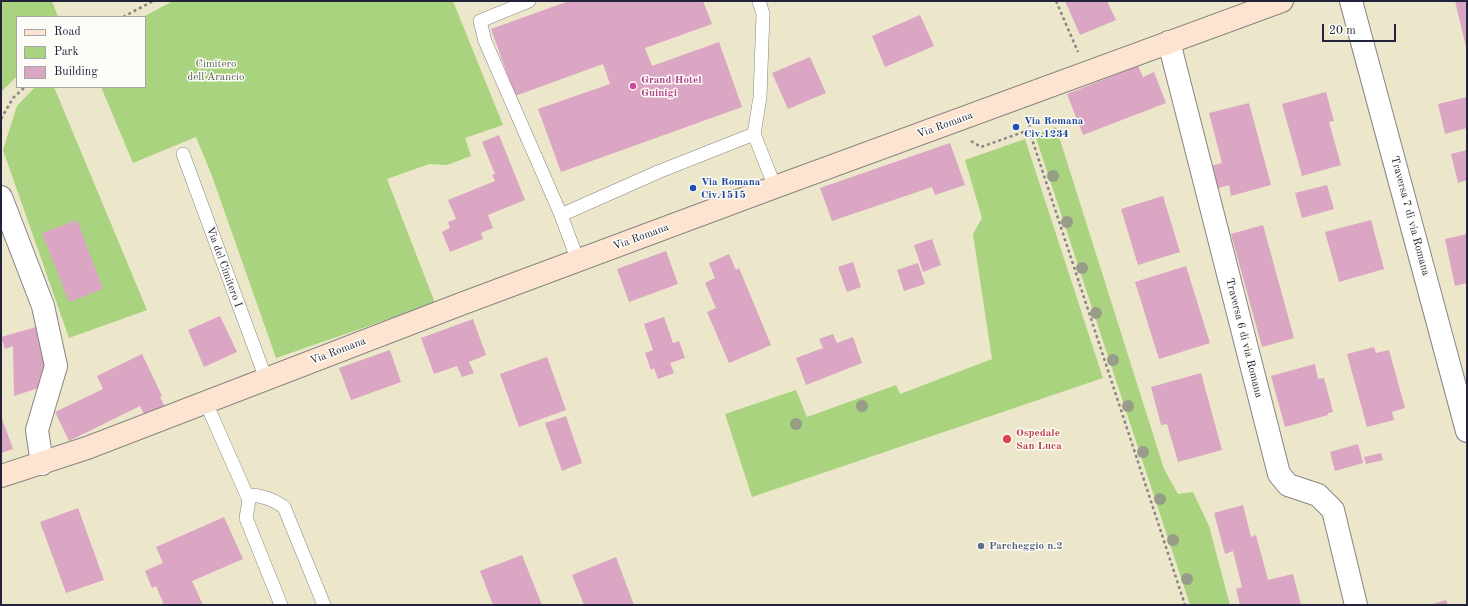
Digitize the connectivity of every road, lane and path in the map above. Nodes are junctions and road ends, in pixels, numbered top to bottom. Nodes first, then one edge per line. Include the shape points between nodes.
1 (153, 1) edge
2 (529, 1) edge
3 (759, 1) edge
4 (1056, 1) edge
5 (1282, 1) edge
6 (1351, 1) edge
7 (125, 16) edge
8 (1169, 42) junction
9 (1087, 71) junction
10 (24, 88) edge
11 (1, 118) edge
12 (1029, 130) dead end
13 (754, 134) junction
14 (183, 154) dead end
15 (775, 187) junction
16 (1, 197) edge
17 (560, 215) junction
18 (578, 261) junction
19 (266, 379) junction
20 (206, 403) junction
21 (1467, 431) edge
22 (42, 464) junction
23 (1, 476) edge
24 (247, 495) junction
25 (281, 605) edge
26 (324, 605) edge
27 (1185, 605) edge
28 (1356, 605) edge

1 - 7 path
2 - 17 lane via 480,21 485,41
3 - 13 lane via 763,14 760,97
4 - 9 path
5 - 8 main road, Via Romana
6 - 21 street, Traversa 7 di via Romana
8 - 9 main road, Via Romana
8 - 28 street, Traversa 6 di via Romana via 1279,474 1288,485 1318,495 1333,510
9 - 15 main road, Via Romana
10 - 11 path via 13,98
12 - 27 path
13 - 15 lane
13 - 17 lane
14 - 19 lane, Via del Cimitero I
15 - 18 main road, Via Romana
16 - 22 street via 43,306 56,366 37,430
17 - 18 lane
18 - 19 main road, Via Romana
19 - 20 main road, Via Romana
20 - 22 main road, Via Romana
20 - 24 lane
22 - 23 main road, Via Romana
24 - 25 lane via 249,500 246,518
24 - 26 lane via 272,499 284,507

